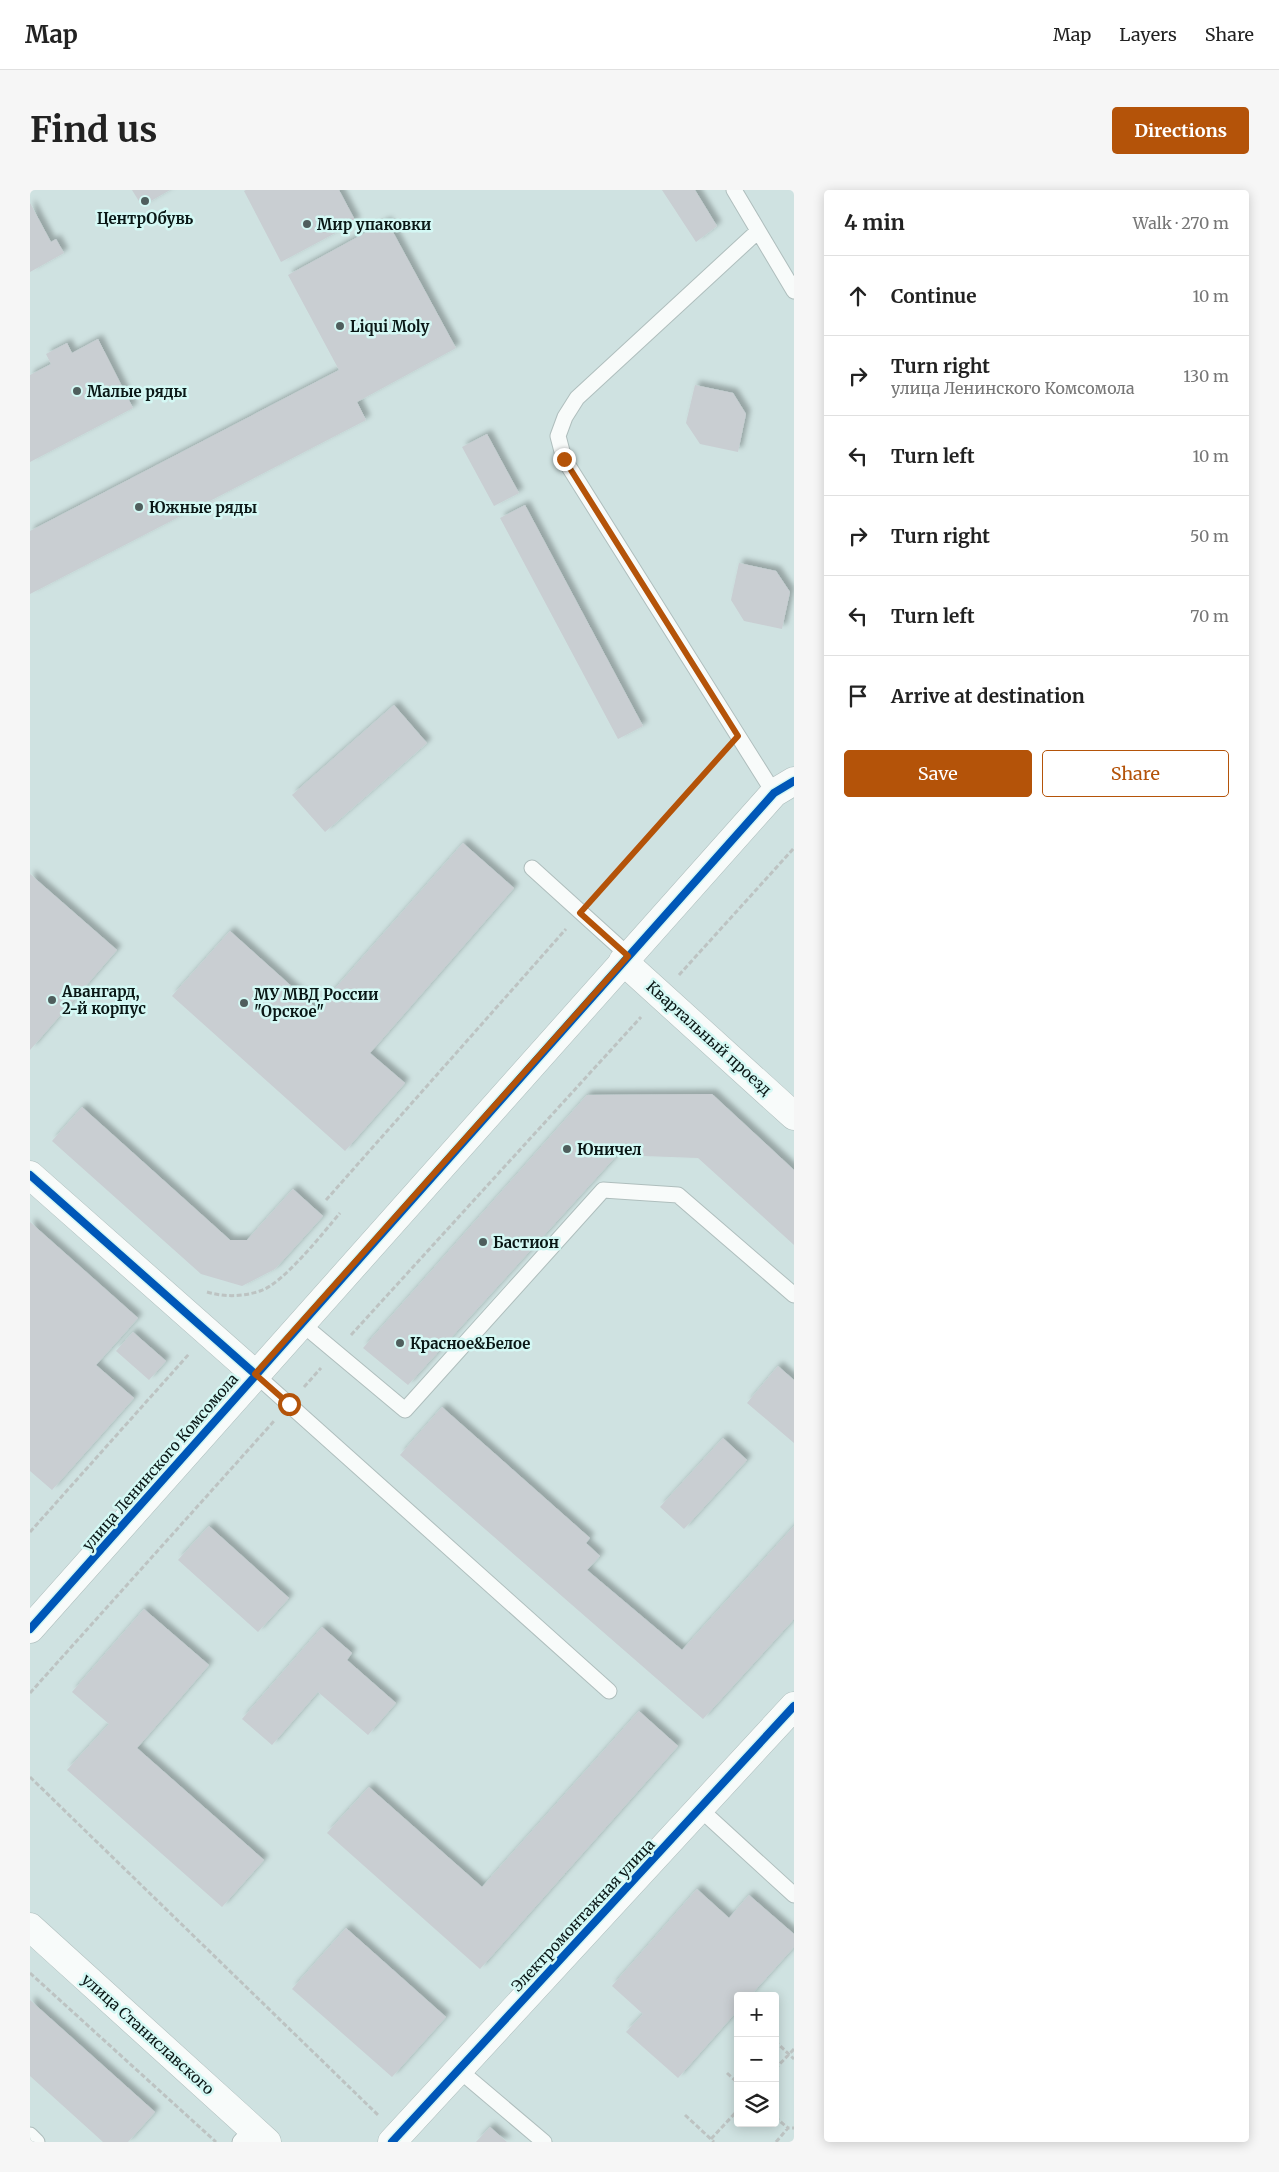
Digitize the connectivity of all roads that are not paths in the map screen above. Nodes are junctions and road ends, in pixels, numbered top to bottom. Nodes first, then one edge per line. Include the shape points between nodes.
1 (734, 190) edge
2 (758, 230) junction
3 (794, 291) edge
4 (784, 787) edge
5 (532, 868) dead end
6 (626, 958) junction
7 (794, 1116) edge
8 (30, 1175) edge
9 (794, 1296) edge
10 (301, 1322) junction
11 (255, 1374) junction
12 (30, 1629) edge
13 (609, 1691) dead end
14 (794, 1706) edge
15 (700, 1809) junction
16 (794, 1895) edge
17 (30, 1927) edge
18 (459, 2070) junction
19 (30, 2135) edge
20 (253, 2138) edge
21 (396, 2139) edge
22 (38, 2142) edge
23 (544, 2142) edge

1 - 2 lane
2 - 3 lane
2 - 4 lane via 577,398 564,417 558,436 564,459 738,736
4 - 6 street, улица Ленинского Комсомола
5 - 6 lane
6 - 7 street, Квартальный проезд via 661,995
6 - 10 street, улица Ленинского Комсомола
8 - 11 street
9 - 10 lane via 678,1194 603,1190 405,1410
10 - 11 street, улица Ленинского Комсомола
11 - 12 street, улица Ленинского Комсомола
11 - 13 lane
14 - 15 street, Электромонтажная улица
15 - 16 lane
15 - 18 street, Электромонтажная улица
17 - 20 street, улица Станиславского
18 - 21 street, Электромонтажная улица
18 - 23 lane
19 - 22 lane

